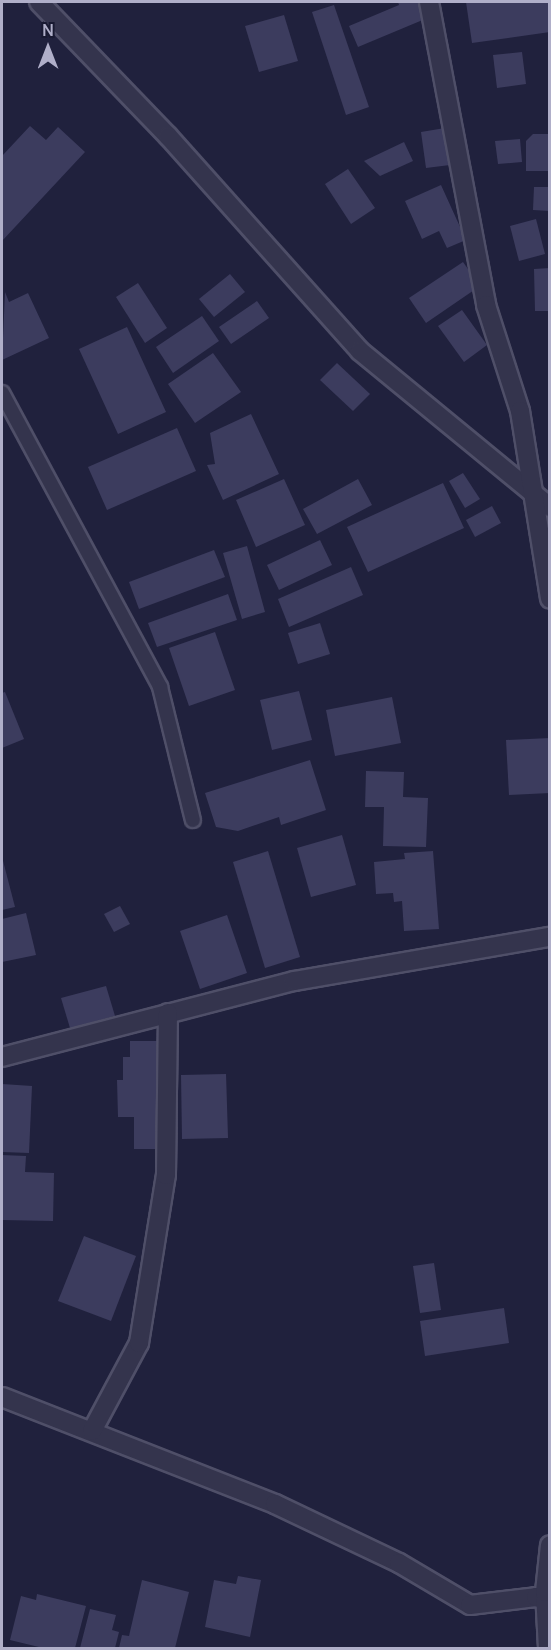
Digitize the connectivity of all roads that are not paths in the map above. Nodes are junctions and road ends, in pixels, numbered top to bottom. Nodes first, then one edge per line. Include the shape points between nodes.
1 (39, 2) edge
2 (429, 2) edge
3 (2, 393) edge
4 (534, 494) junction
5 (549, 507) edge
6 (549, 599) edge
7 (193, 819) dead end
8 (549, 937) edge
9 (168, 1013) junction
10 (2, 1057) edge
11 (2, 1397) edge
12 (92, 1431) junction
13 (549, 1545) edge
14 (549, 1601) edge
15 (548, 1648) edge

1 - 4 street via 168,136 360,351
2 - 4 street via 486,305 520,411
3 - 7 lane via 160,687
4 - 5 street
4 - 6 street
8 - 9 street via 294,981
9 - 10 street
9 - 12 street via 166,1175 140,1343
11 - 12 street
12 - 14 street via 275,1504 399,1563 470,1605 536,1597
13 - 15 street via 545,1592

